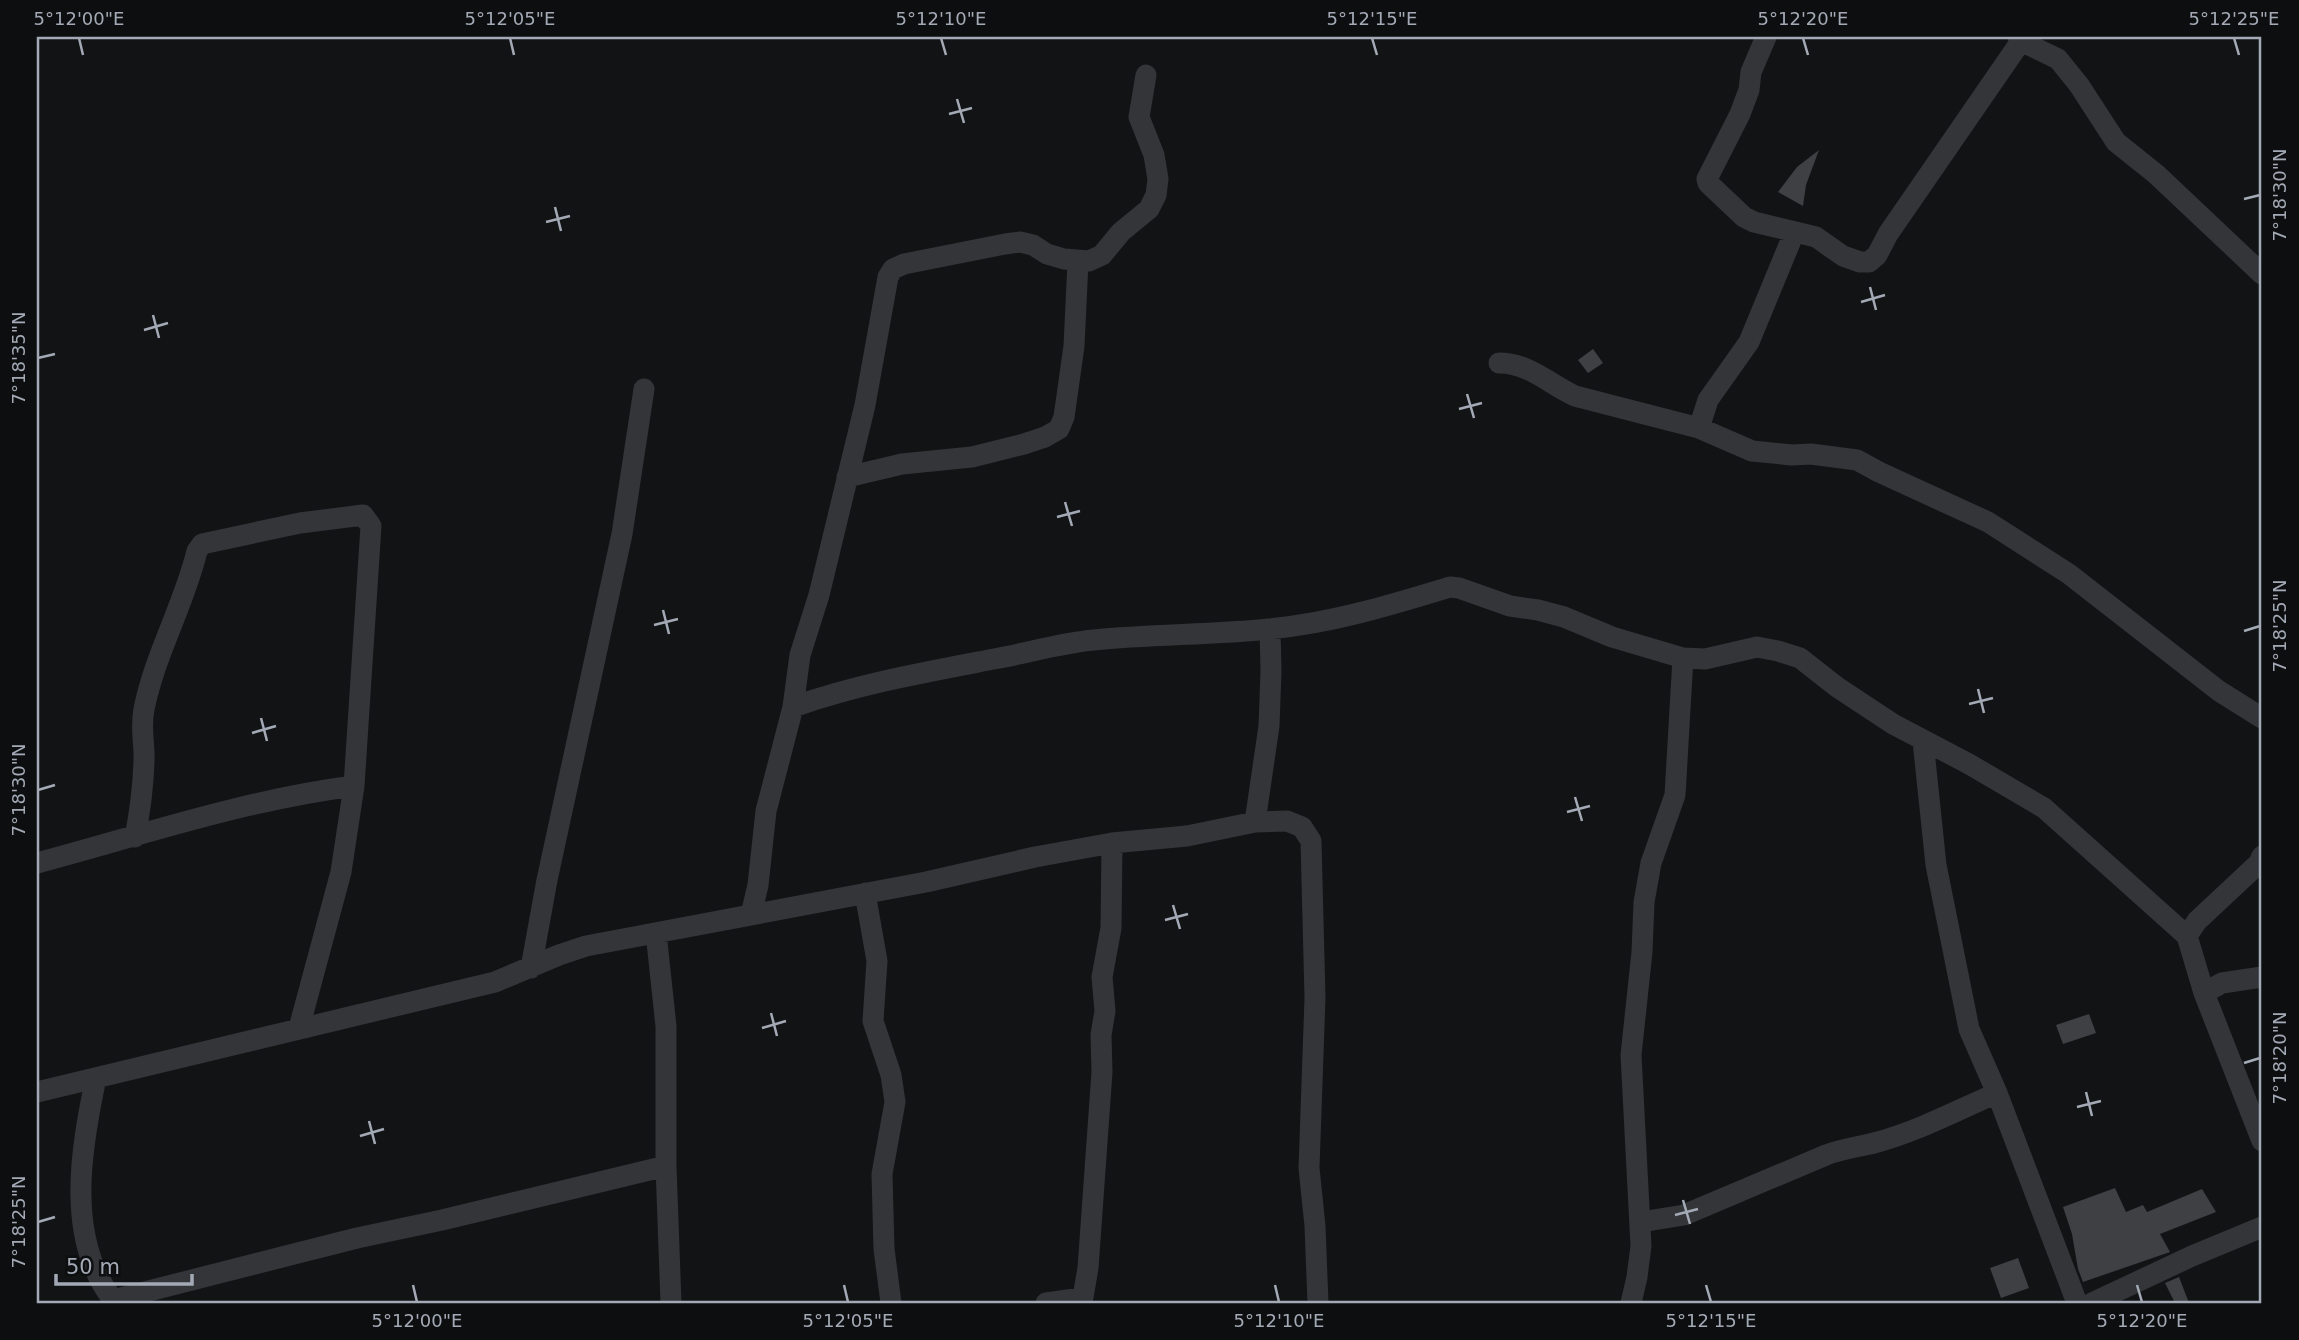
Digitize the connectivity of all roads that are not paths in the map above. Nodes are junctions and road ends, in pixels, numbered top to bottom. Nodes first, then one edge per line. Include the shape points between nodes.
1 (1766, 37) edge
2 (2019, 39) edge
3 (1146, 75) dead end
4 (1794, 233) junction
5 (1078, 262) junction
6 (2262, 274) edge
7 (1499, 363) dead end
8 (644, 389) dead end
9 (1699, 428) junction
10 (847, 477) junction
11 (1269, 629) junction
12 (1683, 658) junction
13 (793, 707) junction
14 (2262, 718) edge
15 (1923, 741) junction
16 (354, 786) junction
17 (1255, 822) junction
18 (135, 837) junction
19 (1112, 843) junction
20 (2262, 856) edge
21 (37, 863) edge
22 (865, 893) junction
23 (751, 915) junction
24 (656, 933) junction
25 (2187, 936) junction
26 (531, 968) junction
27 (2262, 978) edge
28 (2204, 993) junction
29 (299, 1028) junction
30 (96, 1078) junction
31 (37, 1092) edge
32 (1997, 1093) junction
33 (2262, 1141) edge
34 (666, 1166) junction
35 (1641, 1222) junction
36 (2262, 1227) edge
37 (1082, 1300) edge
38 (112, 1302) edge
39 (671, 1303) edge
40 (891, 1303) edge
41 (1046, 1303) edge
42 (1318, 1303) edge
43 (1631, 1303) edge
44 (2077, 1303) edge
45 (2092, 1303) edge

1 - 4 street via 1740,114 1707,179 1744,216
2 - 4 street via 1869,262 1843,256 1816,237
2 - 6 street via 2058,59 2116,142
3 - 5 street via 1139,117 1154,155 1156,195 1149,209 1102,255
4 - 9 street via 1749,342 1708,400
5 - 10 street via 1074,346 1059,429 1024,444 972,457 902,464
5 - 10 street via 1020,243 985,246 893,269
7 - 9 street via 1526,367 1575,396
8 - 26 street via 622,534
9 - 14 street via 1752,451 1857,460 1988,522 2069,575
10 - 13 street via 800,654
11 - 12 street via 1367,613 1455,587 1510,606 1564,617
11 - 13 street via 1051,646 910,674
11 - 17 street via 1269,726
12 - 15 street via 1706,659 1757,647 1800,658
12 - 35 street via 1675,795 1646,889 1632,1055
13 - 23 street via 766,811
15 - 25 street via 2043,808
15 - 32 street via 1936,865 1959,987 1969,1029
16 - 18 street via 241,806
16 - 18 street via 371,526 363,515 202,544 197,551 144,709 144,771
16 - 29 street via 341,872
17 - 19 street via 1186,836
17 - 42 street via 1287,821 1302,827 1311,841 1315,998 1309,1168
18 - 21 street
19 - 22 street
19 - 37 street via 1111,928 1102,977 1102,1072
20 - 25 street
22 - 23 street
22 - 40 street via 877,961 873,1021 895,1101 882,1174
23 - 24 street
24 - 26 street via 586,946
24 - 34 street via 666,1026
25 - 28 street
26 - 29 street via 495,982
27 - 28 street via 2222,983
28 - 33 street
29 - 30 street
30 - 31 street
30 - 38 street via 86,1127 82,1220 95,1268
32 - 35 street via 1914,1129 1826,1155 1684,1215
32 - 44 street
34 - 38 street via 357,1238
34 - 39 street
35 - 43 street
36 - 45 street
37 - 41 street

